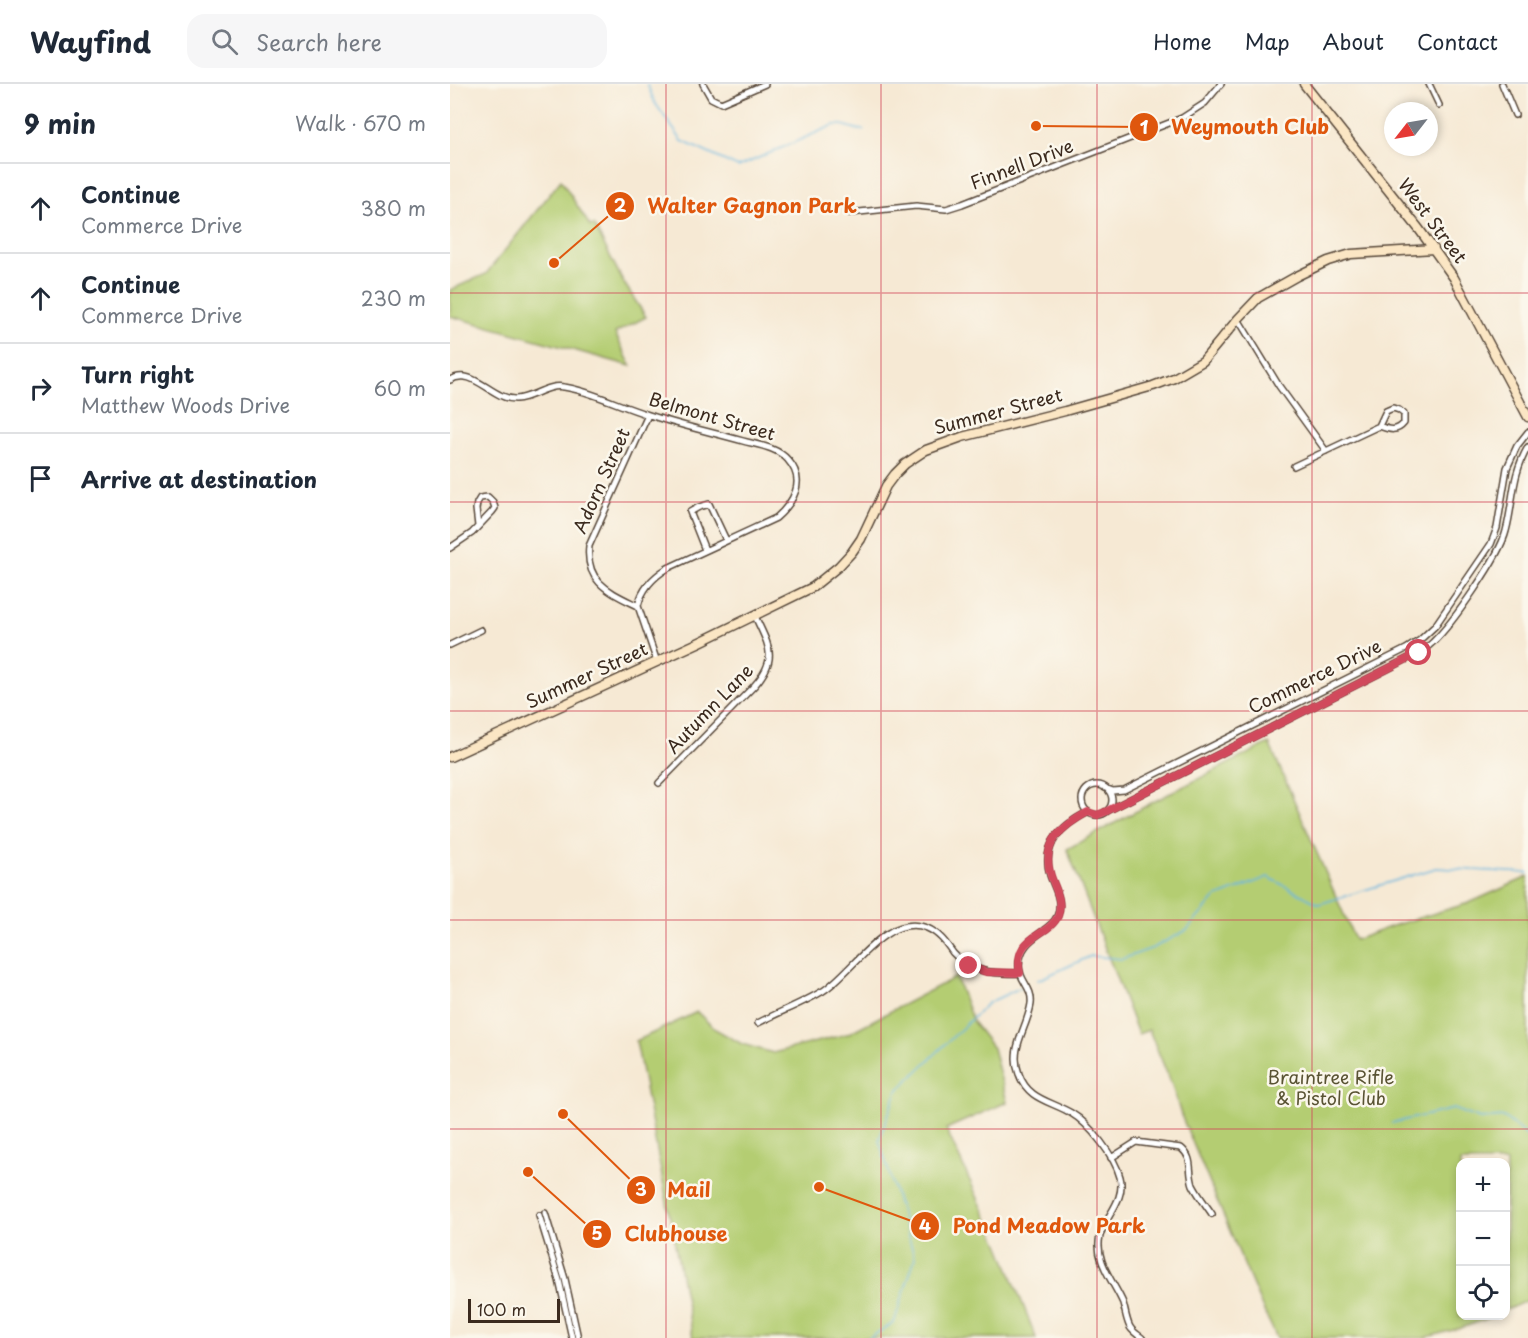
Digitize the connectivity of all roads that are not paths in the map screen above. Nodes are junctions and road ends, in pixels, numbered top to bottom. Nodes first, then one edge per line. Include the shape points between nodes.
1 (703, 84) edge
2 (765, 84) edge
3 (1221, 84) edge
4 (1304, 84) edge
5 (1429, 84) edge
6 (1502, 84) edge
7 (1439, 105) dead end
8 (1515, 115) dead end
9 (850, 213) dead end
10 (1434, 249) junction
11 (1238, 319) junction
12 (450, 380) edge
13 (648, 415) junction
14 (1528, 417) edge
15 (1379, 426) junction
16 (1528, 432) edge
17 (1326, 451) junction
18 (1526, 451) edge
19 (1294, 466) dead end
20 (1505, 474) junction
21 (1515, 476) junction
22 (1502, 491) junction
23 (1512, 493) junction
24 (478, 526) junction
25 (726, 540) junction
26 (450, 548) edge
27 (705, 550) junction
28 (1453, 600) junction
29 (638, 606) junction
30 (1461, 606) junction
31 (755, 616) junction
32 (481, 630) dead end
33 (450, 645) edge
34 (657, 662) junction
35 (450, 757) edge
36 (659, 783) dead end
37 (1105, 788) junction
38 (1088, 812) junction
39 (1105, 812) junction
40 (1020, 973) junction
41 (758, 1023) dead end
42 (1111, 1158) junction
43 (1212, 1214) dead end
44 (572, 1338) edge
45 (578, 1338) edge
46 (1142, 1338) edge

1 - 2 street via 711,98 721,103
3 - 9 street, Finnell Drive via 1205,103 1182,118 962,204 946,209 916,206
4 - 10 street, West Street
5 - 7 street
6 - 8 street
10 - 11 street, Summer Street via 1338,258 1273,288
10 - 14 street, West Street via 1463,294
11 - 17 street via 1291,404
11 - 31 street, Summer Street via 1203,361 1174,378 938,444 920,453 886,486 861,539 839,566 813,587
12 - 13 street, Belmont Street via 468,376 511,399 566,387
13 - 25 street, Belmont Street via 770,448 789,460 797,478 794,498 787,509 776,518
13 - 29 street, Adorn Street via 589,546 588,558 603,586
15 - 15 street via 1386,411 1393,408 1404,414 1400,429
15 - 17 street
16 - 20 street, Commerce Drive
17 - 19 street
18 - 21 street, Commerce Drive
20 - 21 street
20 - 22 street, Commerce Drive
21 - 23 street, Commerce Drive
22 - 23 street
22 - 28 street, Commerce Drive via 1491,544
23 - 30 street, Commerce Drive via 1502,544
24 - 24 street via 477,503 488,497 495,508
24 - 26 street
25 - 27 street, Belmont Street
25 - 27 street via 709,504 699,507 690,512
27 - 29 street, Belmont Street via 658,574
28 - 30 street
28 - 37 street, Commerce Drive via 1435,626 1410,646 1124,790
29 - 34 street
30 - 39 street, Commerce Drive via 1434,641 1411,657
31 - 34 street, Summer Street
31 - 36 street, Autumn Lane via 769,650 764,675
32 - 33 street
34 - 35 street, Summer Street
37 - 38 street via 1095,785 1083,794
37 - 39 street via 1112,800
38 - 39 street
38 - 40 street via 1062,829 1051,842 1049,866 1059,912 1025,947
40 - 41 street via 978,970 962,962 935,932 907,925 882,937 825,990
40 - 42 street via 1031,999 1016,1052 1020,1078 1035,1097 1082,1121
42 - 43 street via 1137,1142 1181,1148 1189,1157 1194,1186
42 - 46 street via 1122,1187 1101,1233 1100,1254 1128,1324
44 - 45 street via 542,1214 564,1273

